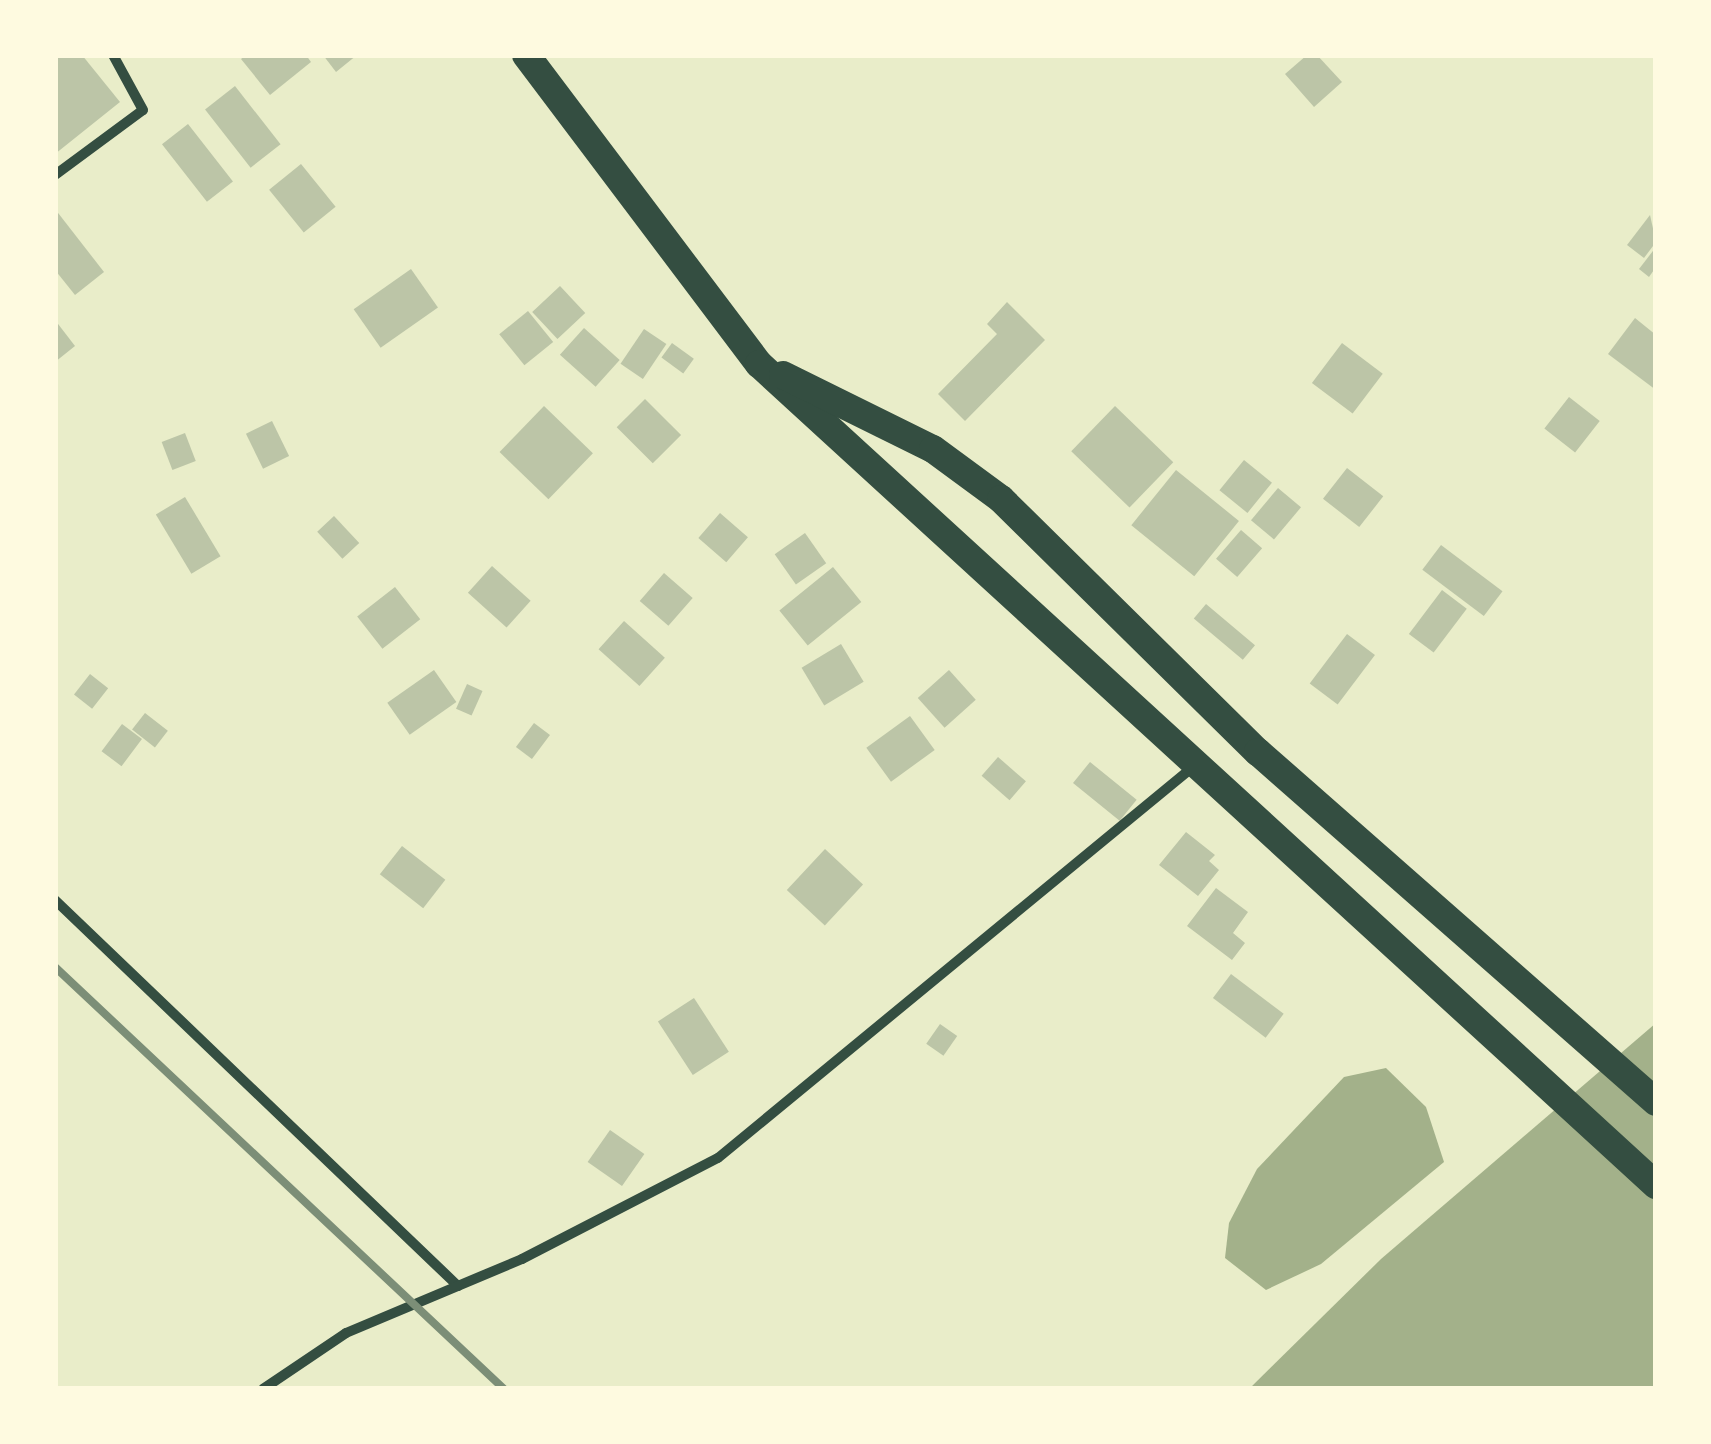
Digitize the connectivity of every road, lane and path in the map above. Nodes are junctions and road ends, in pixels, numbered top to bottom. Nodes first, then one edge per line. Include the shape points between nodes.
1 (113, 55) edge
2 (526, 55) edge
3 (55, 175) edge
4 (759, 364) junction
5 (1194, 766) junction
6 (55, 900) edge
7 (1656, 1102) edge
8 (1656, 1185) edge
9 (458, 1286) junction
10 (263, 1389) edge

1 - 3 street via 143,110
2 - 4 highway
4 - 5 highway
4 - 7 highway via 933,449 1000,500 1258,752
5 - 8 highway
5 - 9 street via 718,1158
6 - 9 street
9 - 10 street via 346,1334

